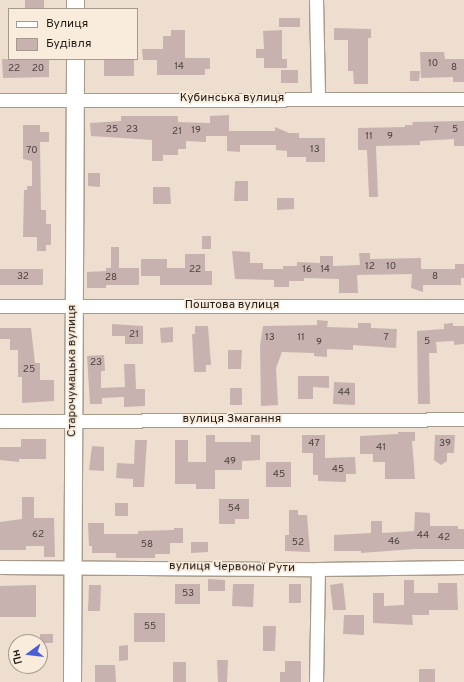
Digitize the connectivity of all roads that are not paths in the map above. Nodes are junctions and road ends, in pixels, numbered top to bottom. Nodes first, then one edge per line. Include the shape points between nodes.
1 (316, 0) edge
2 (75, 60) edge
3 (75, 99) junction
4 (318, 99) junction
5 (464, 99) edge
6 (0, 100) edge
7 (0, 306) edge
8 (74, 306) junction
9 (464, 306) edge
10 (464, 419) edge
11 (0, 421) edge
12 (73, 421) junction
13 (72, 566) junction
14 (0, 567) edge
15 (464, 567) edge
16 (318, 569) junction
17 (72, 682) edge
18 (316, 682) edge

1 - 4 street
2 - 3 street, Старочумацька вулиця
3 - 4 street, Кубинська вулиця
3 - 6 street, Кубинська вулиця
3 - 8 street, Старочумацька вулиця
4 - 5 street, Кубинська вулиця
7 - 8 street, Поштова вулиця
8 - 9 street, Поштова вулиця
8 - 12 street, Старочумацька вулиця
10 - 12 street, вулиця Змагання
11 - 12 street, вулиця Змагання
12 - 13 street, Старочумацька вулиця
13 - 14 street, вулиця Червоної Рути
13 - 16 street, вулиця Червоної Рути
13 - 17 street, Старочумацька вулиця
15 - 16 street, вулиця Червоної Рути
16 - 18 street

